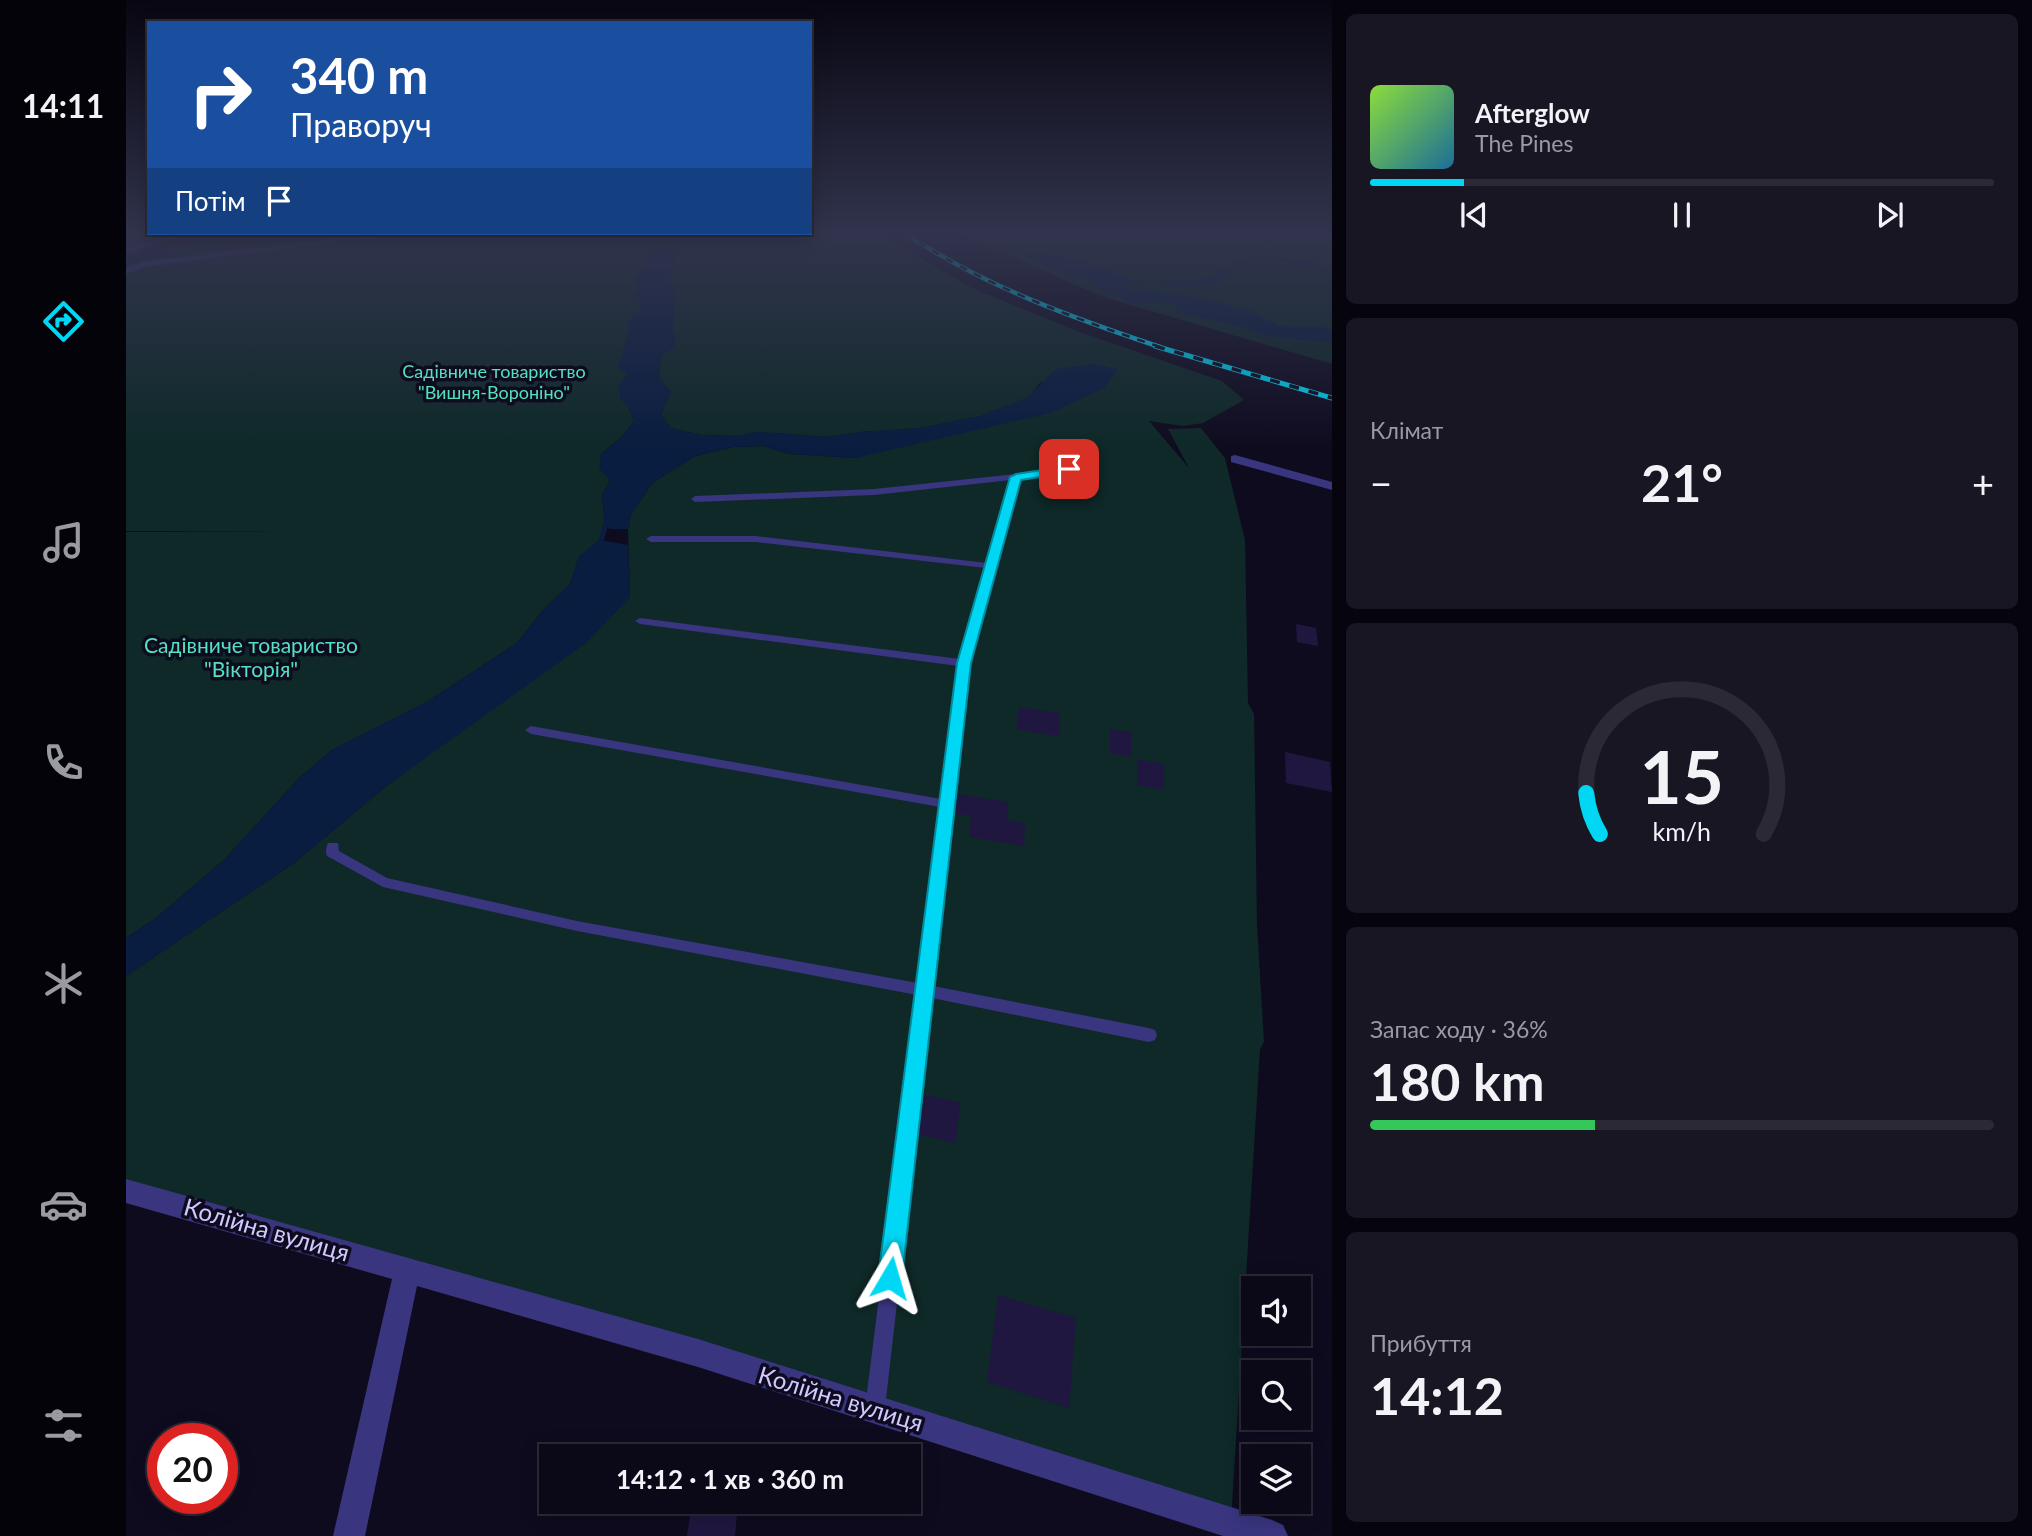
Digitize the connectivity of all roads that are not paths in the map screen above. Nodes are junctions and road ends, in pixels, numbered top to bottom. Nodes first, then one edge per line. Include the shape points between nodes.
1 (1235, 458) dead end
2 (1095, 466) dead end
3 (1016, 477) junction
4 (1332, 486) edge
5 (695, 499) dead end
6 (651, 539) dead end
7 (991, 566) junction
8 (640, 621) dead end
9 (964, 663) junction
10 (531, 730) dead end
11 (945, 804) junction
12 (333, 846) dead end
13 (923, 990) junction
14 (1149, 1035) dead end
15 (126, 1191) edge
16 (407, 1270) junction
17 (875, 1408) junction
18 (349, 1536) edge
19 (1272, 1536) edge

1 - 4 street
2 - 3 lane
3 - 5 lane via 874,492
3 - 7 lane
6 - 7 lane via 755,539
7 - 9 lane
8 - 9 lane
9 - 11 lane
10 - 11 lane
11 - 13 lane
12 - 13 lane via 332,853 383,882 577,926
13 - 14 lane
13 - 17 lane
15 - 16 street, Колійна вулиця
16 - 17 street, Колійна вулиця
16 - 18 street
17 - 19 street, Колійна вулиця

